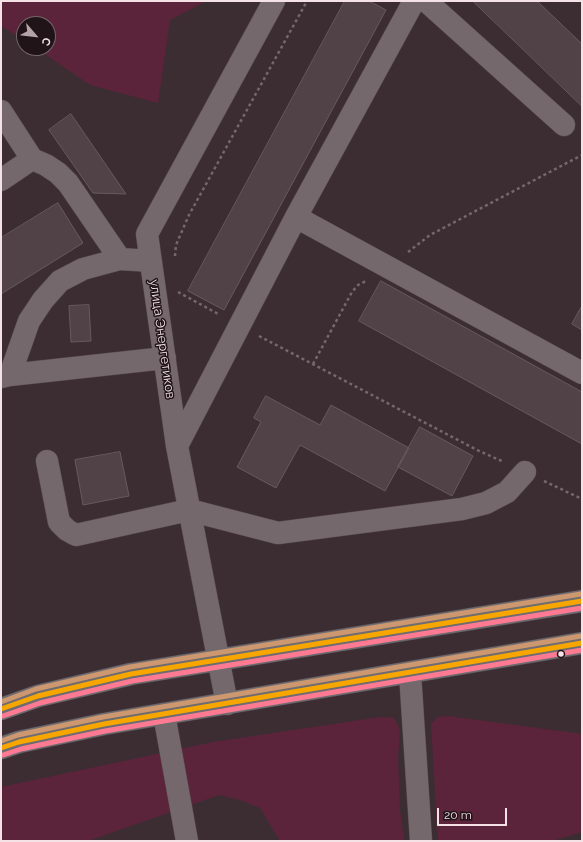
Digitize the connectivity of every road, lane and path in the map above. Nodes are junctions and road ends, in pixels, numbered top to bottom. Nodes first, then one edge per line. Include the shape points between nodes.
1 (274, 1) edge
2 (307, 1) edge
3 (414, 1) edge
4 (426, 1) edge
5 (1, 111) edge
6 (564, 124) dead end
7 (582, 155) edge
8 (32, 159) junction
9 (1, 180) edge
10 (296, 217) junction
11 (120, 259) junction
12 (174, 260) dead end
13 (151, 261) junction
14 (390, 268) junction
15 (171, 288) dead end
16 (239, 325) junction
17 (165, 358) junction
18 (313, 364) junction
19 (582, 373) edge
20 (6, 376) edge
21 (177, 446) junction
22 (47, 461) dead end
23 (525, 472) junction
24 (582, 499) edge
25 (189, 510) junction
26 (582, 601) edge
27 (582, 644) edge
28 (218, 660) junction
29 (410, 673) junction
30 (227, 704) junction
31 (1, 709) edge
32 (164, 714) junction
33 (1, 748) edge
34 (187, 841) edge
35 (422, 841) edge

1 - 13 street, улица Энергетиков via 147,234
2 - 12 path via 189,215 176,245
3 - 10 street
4 - 6 street
5 - 8 street
7 - 14 path via 430,235
8 - 9 street
8 - 11 street via 58,173 68,183
10 - 14 street
10 - 16 street
11 - 13 street
11 - 20 street via 83,268 60,281 29,321
13 - 17 street, улица Энергетиков
14 - 18 path via 358,285 352,292
14 - 19 street
15 - 16 path
16 - 18 path
16 - 21 street
17 - 20 street
17 - 21 street, улица Энергетиков
18 - 23 path via 479,451
21 - 25 street, улица Энергетиков
22 - 25 street via 59,522 66,530 76,535
23 - 24 path
23 - 25 street via 507,492 486,503 462,509 278,533
25 - 28 street, улица Энергетиков
26 - 28 main road
27 - 29 main road
28 - 30 street, улица Энергетиков
28 - 31 main road via 131,674 38,696
29 - 30 main road
29 - 35 street
30 - 32 main road
32 - 33 main road via 104,724
32 - 34 street

